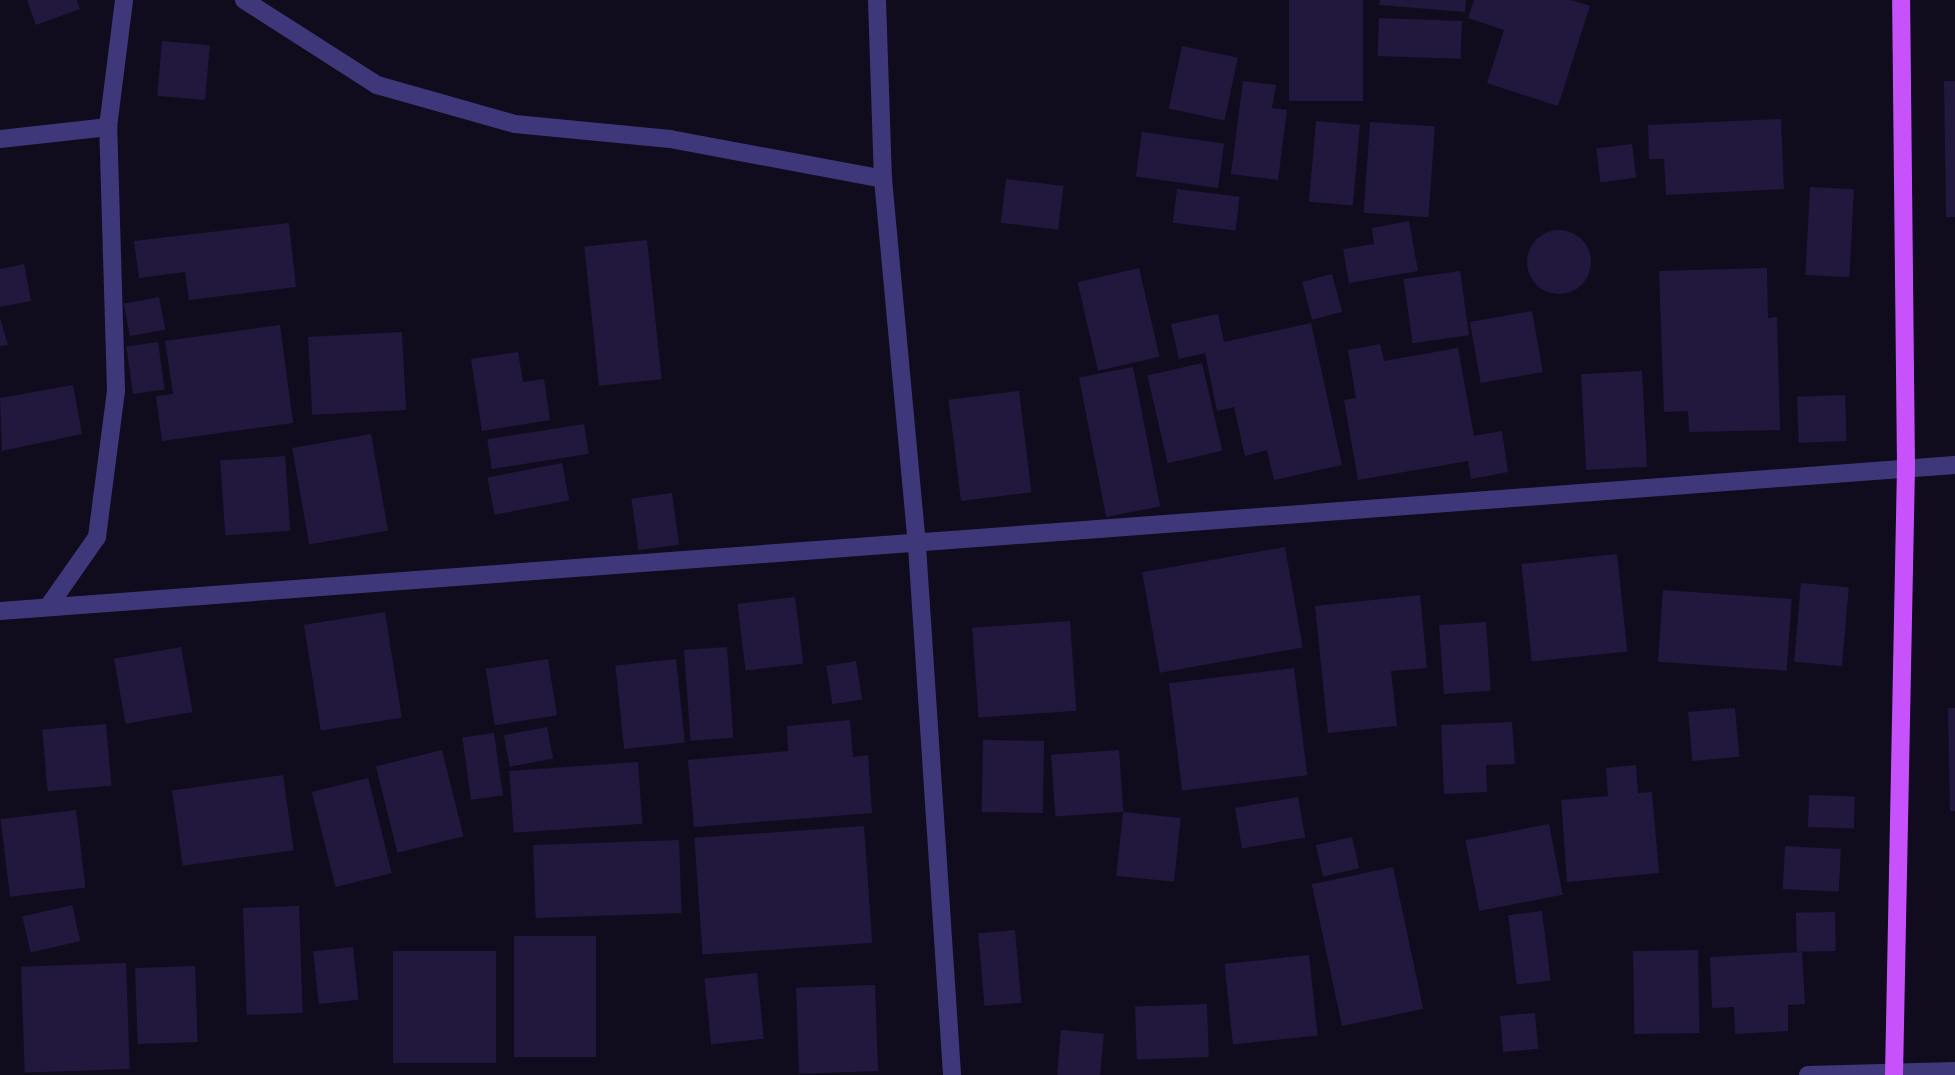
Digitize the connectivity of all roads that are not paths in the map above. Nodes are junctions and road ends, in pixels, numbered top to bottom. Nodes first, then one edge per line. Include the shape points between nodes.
1 (124, 0) edge
2 (244, 0) edge
3 (877, 0) edge
4 (1901, 0) edge
5 (108, 127) junction
6 (0, 139) edge
7 (883, 178) junction
8 (1955, 465) edge
9 (1906, 467) junction
10 (917, 546) junction
11 (48, 607) junction
12 (0, 611) edge
13 (1955, 1071) edge
14 (1894, 1073) edge
15 (952, 1075) edge
16 (1808, 1075) edge

1 - 5 street
2 - 7 street via 377,85 502,121 670,139
3 - 7 street
4 - 9 main road
5 - 6 street
5 - 11 street via 116,390 97,537
7 - 10 street
8 - 9 street
9 - 10 street
9 - 14 main road
10 - 11 street
10 - 15 street
11 - 12 street
13 - 14 street
14 - 16 street

